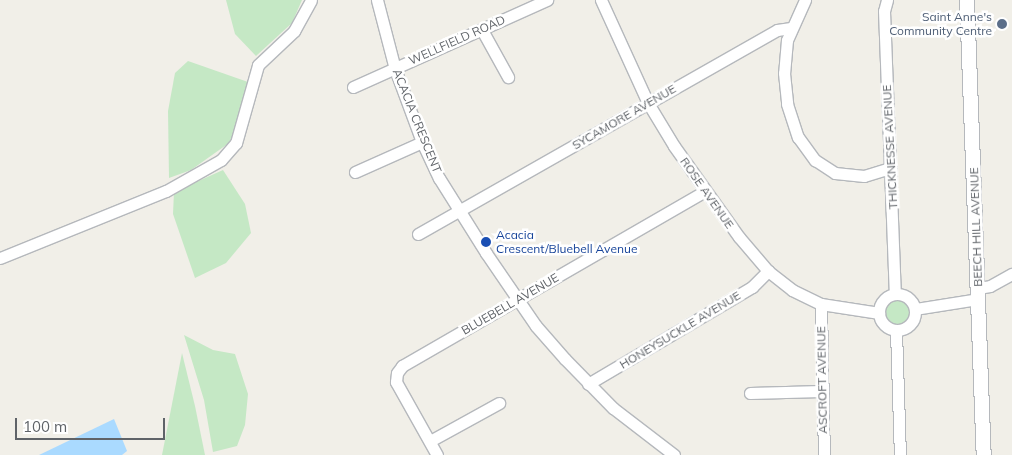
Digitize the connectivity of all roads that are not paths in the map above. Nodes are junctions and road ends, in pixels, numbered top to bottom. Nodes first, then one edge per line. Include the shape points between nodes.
1 (311, 0) edge
2 (377, 0) edge
3 (548, 0) edge
4 (602, 0) edge
5 (805, 0) edge
6 (887, 0) edge
7 (967, 0) edge
8 (791, 28) junction
9 (482, 30) junction
10 (395, 69) junction
11 (508, 77) dead end
12 (353, 87) dead end
13 (648, 103) junction
14 (422, 142) junction
15 (891, 168) junction
16 (355, 172) dead end
17 (705, 191) junction
18 (459, 211) junction
19 (418, 234) dead end
20 (0, 258) edge
21 (768, 271) junction
22 (1012, 274) edge
23 (895, 294) junction
24 (978, 294) junction
25 (518, 300) junction
26 (821, 304) junction
27 (914, 309) junction
28 (879, 313) junction
29 (896, 330) junction
30 (588, 384) junction
31 (821, 391) junction
32 (750, 393) dead end
33 (499, 403) dead end
34 (430, 441) junction
35 (437, 455) edge
36 (674, 455) edge
37 (824, 455) edge
38 (900, 455) edge
39 (984, 455) edge

1 - 20 street via 294,31 258,65 236,142 221,160 166,191
2 - 10 street, ACACIA CRESCENT
3 - 9 street, WELLFIELD ROAD
4 - 13 street, ROSE AVENUE
5 - 8 street
6 - 15 street, THICKNESSE AVENUE via 884,11
7 - 24 street, BEECH HILL AVENUE
8 - 13 street, SYCAMORE AVENUE via 777,30
8 - 15 street via 785,54 784,88 792,121 807,151 825,167 845,176 864,176
9 - 10 street, WELLFIELD ROAD
9 - 11 street
10 - 12 street, WELLFIELD ROAD
10 - 14 street, ACACIA CRESCENT
13 - 17 street, ROSE AVENUE
13 - 18 street, SYCAMORE AVENUE
14 - 16 street
14 - 18 street, ACACIA CRESCENT
15 - 23 street, THICKNESSE AVENUE
17 - 21 street, ROSE AVENUE
17 - 25 street, BLUEBELL AVENUE
18 - 19 street, SYCAMORE AVENUE
18 - 25 street, ACACIA CRESCENT
21 - 26 street, ROSE AVENUE via 792,290
21 - 30 street, HONEYSUCKLE AVENUE via 752,287
22 - 24 street
23 - 27 street via 907,298
23 - 28 street via 882,302
24 - 27 street
24 - 39 street, BEECH HILL AVENUE
25 - 30 street, ACACIA CRESCENT via 536,326
25 - 34 street, BLUEBELL AVENUE via 402,366 397,373 396,382
26 - 28 street, ROSE AVENUE
26 - 31 street, ASCROFT AVENUE
27 - 29 street via 911,322
28 - 29 street via 883,323
29 - 38 street
30 - 36 street, ACACIA CRESCENT via 631,423
31 - 32 street
31 - 37 street, ASCROFT AVENUE
33 - 34 street
34 - 35 street, BLUEBELL AVENUE

